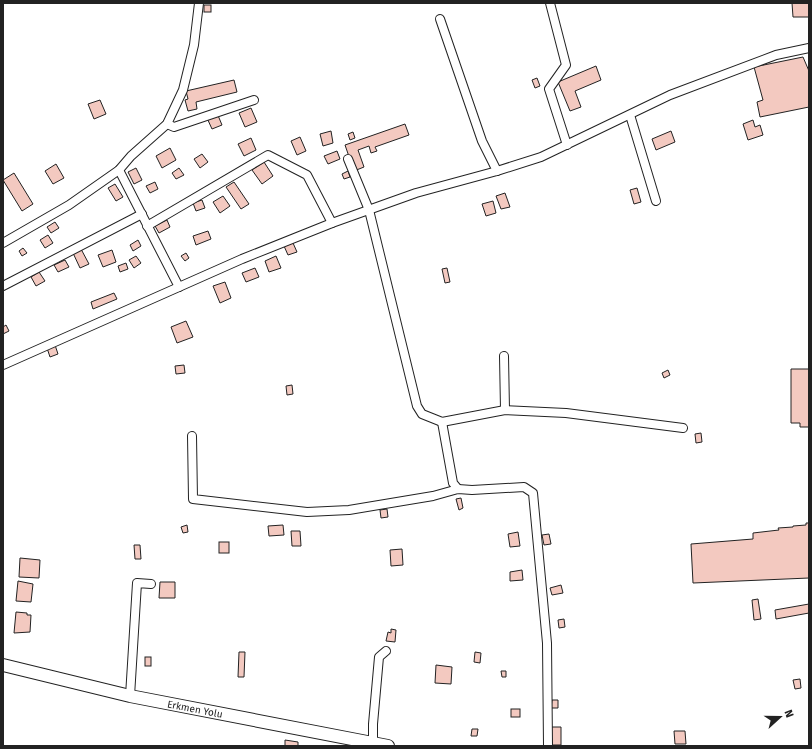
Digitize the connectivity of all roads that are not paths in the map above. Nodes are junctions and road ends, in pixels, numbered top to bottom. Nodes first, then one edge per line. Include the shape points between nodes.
1 (199, 3) edge
2 (550, 3) edge
3 (440, 19) dead end
4 (809, 48) edge
5 (254, 100) dead end
6 (630, 114) junction
7 (167, 124) junction
8 (567, 145) junction
9 (348, 159) dead end
10 (119, 170) junction
11 (497, 171) junction
12 (656, 201) dead end
13 (369, 210) junction
14 (142, 214) junction
15 (332, 223) junction
16 (148, 226) junction
17 (3, 243) edge
18 (3, 286) edge
19 (179, 287) junction
20 (504, 356) dead end
21 (3, 365) edge
22 (505, 410) junction
23 (442, 422) junction
24 (683, 428) dead end
25 (192, 436) dead end
26 (458, 489) junction
27 (151, 584) dead end
28 (386, 651) dead end
29 (3, 665) edge
30 (130, 696) junction
31 (373, 745) edge
32 (388, 746) edge
33 (548, 746) edge

1 - 7 street via 194,46 183,90
2 - 8 street via 566,66 548,89
3 - 11 street via 482,142
4 - 6 street via 776,55 670,95
5 - 7 street via 174,127
6 - 8 street
6 - 12 street
7 - 10 street
8 - 11 street
9 - 13 street
10 - 14 street
10 - 17 street via 69,205
11 - 13 street via 416,193
13 - 15 street
13 - 23 street via 417,406 422,414
14 - 16 street
14 - 18 street
15 - 16 street via 307,175 268,155
15 - 19 street
16 - 19 street
19 - 21 street
20 - 22 street
22 - 23 street
22 - 24 street via 566,413
23 - 26 street via 453,483
25 - 26 street via 193,499 307,512 349,510 433,496
26 - 33 street via 524,487 533,493 547,643
27 - 30 street via 137,583
28 - 31 street via 379,657
29 - 30 street, Erkmen Yolu
30 - 31 street, Erkmen Yolu
31 - 32 street, Erkmen Yolu

